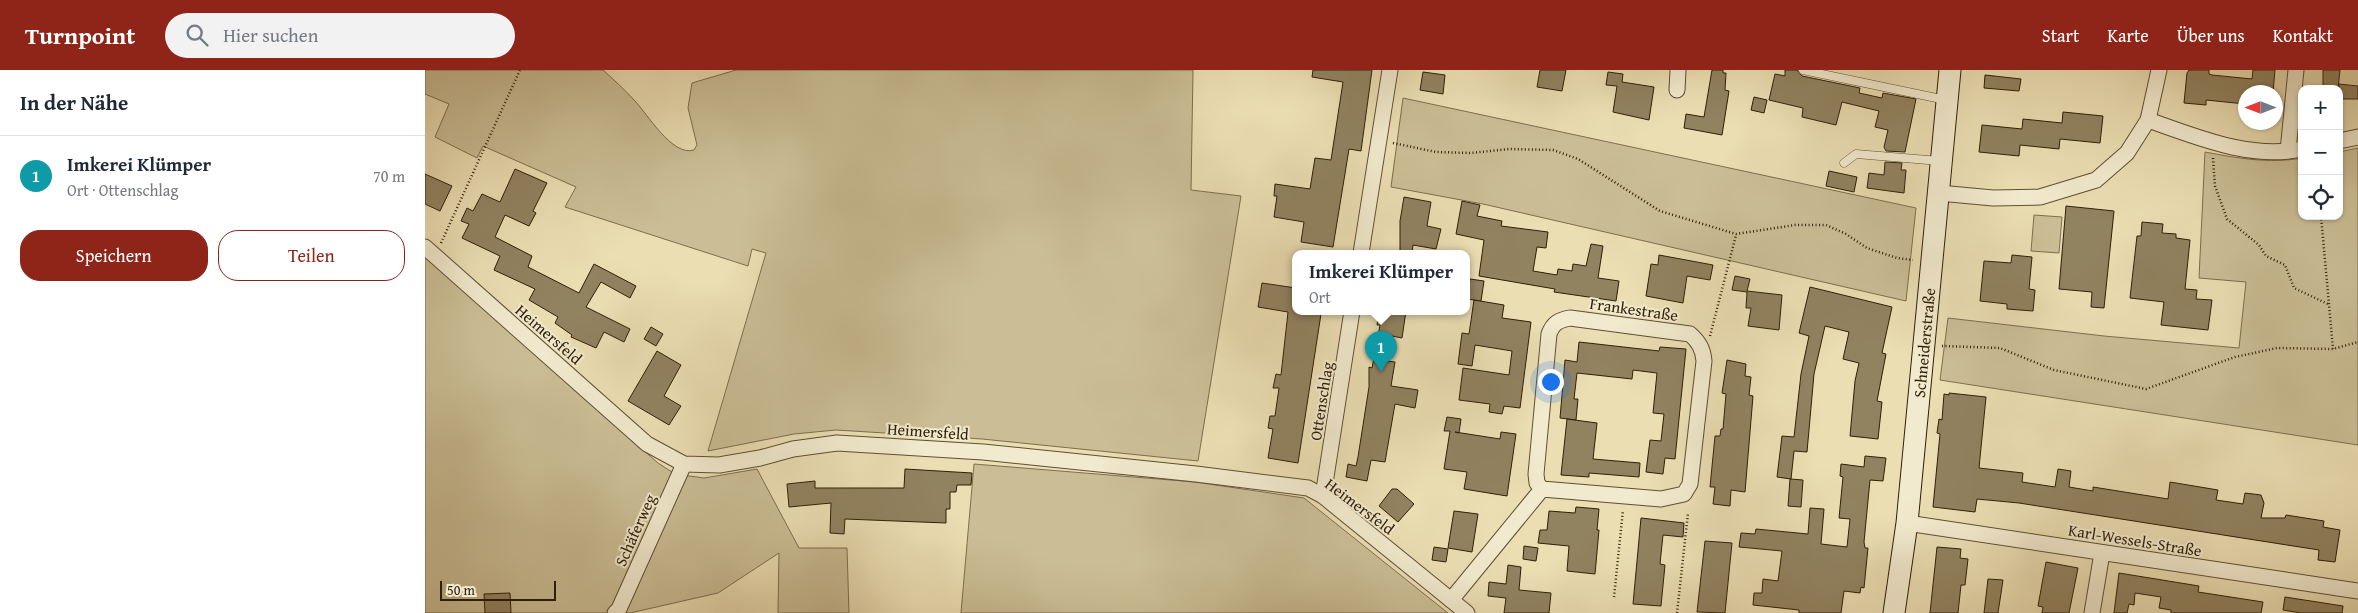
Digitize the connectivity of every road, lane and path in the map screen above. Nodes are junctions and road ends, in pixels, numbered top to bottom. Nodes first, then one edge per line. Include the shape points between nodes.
1 (520, 70) edge
2 (1389, 70) edge
3 (1678, 70) edge
4 (1803, 70) edge
5 (1951, 70) edge
6 (2159, 70) edge
7 (2296, 70) edge
8 (1677, 90) dead end
9 (1948, 100) junction
10 (2148, 120) junction
11 (2358, 137) edge
12 (1379, 140) junction
13 (2343, 140) edge
14 (2213, 142) junction
15 (2295, 150) edge
16 (1942, 161) junction
17 (1844, 163) dead end
18 (1939, 192) junction
19 (2321, 220) edge
20 (1736, 234) junction
21 (1361, 250) edge
22 (430, 251) edge
23 (1931, 276) junction
24 (2330, 305) junction
25 (1352, 315) edge
26 (2358, 342) edge
27 (1701, 346) junction
28 (1923, 346) junction
29 (2333, 349) junction
30 (684, 464) junction
31 (1542, 489) junction
32 (1323, 496) junction
33 (1625, 496) junction
34 (1688, 513) dead end
35 (1907, 523) junction
36 (2103, 553) junction
37 (2358, 592) edge
38 (1614, 597) dead end
39 (1451, 600) junction
40 (619, 612) edge
41 (1467, 613) edge
42 (1677, 613) edge
43 (1893, 613) edge
44 (2092, 613) edge

1 - 22 path
2 - 12 street
3 - 8 street
4 - 9 lane
5 - 9 street, Schneiderstraße
6 - 10 street
7 - 15 street
9 - 16 street, Schneiderstraße
10 - 14 street
10 - 18 street via 2127,152 2096,180 2040,197 1993,198
11 - 13 street
12 - 20 path via 1436,152 1553,150 1578,160 1660,210
12 - 21 street
14 - 15 street via 2250,150
14 - 24 path via 2215,186 2227,219 2259,245 2266,256 2285,265 2294,288
16 - 17 lane via 1856,154
16 - 18 street, Schneiderstraße
18 - 23 street, Schneiderstraße
19 - 24 path
20 - 23 path via 1795,225 1825,225 1867,248 1897,258 1917,260
20 - 27 path via 1712,334
22 - 30 street, Heimersfeld via 647,444
23 - 28 street, Schneiderstraße
24 - 29 path
25 - 32 street, Ottenschlag
26 - 29 path
27 - 31 street, Frankestraße via 1690,334 1570,318 1557,321 1549,334 1546,362 1536,474
27 - 33 street via 1704,361 1690,484 1684,494 1676,497
28 - 29 path via 2000,348 2054,370 2146,389 2235,357 2277,348
28 - 35 street, Schneiderstraße
30 - 32 street, Heimersfeld via 719,465 837,443 983,452 1196,474 1285,484 1308,488
30 - 40 street, Schäferweg
31 - 33 street
31 - 39 street
32 - 39 street, Heimersfeld
33 - 38 path
34 - 42 path
35 - 36 street, Karl-Wessels-Straße
35 - 43 street, Schneiderstraße
36 - 37 street, Karl-Wessels-Straße
36 - 44 street
39 - 41 street, Heimersfeld

